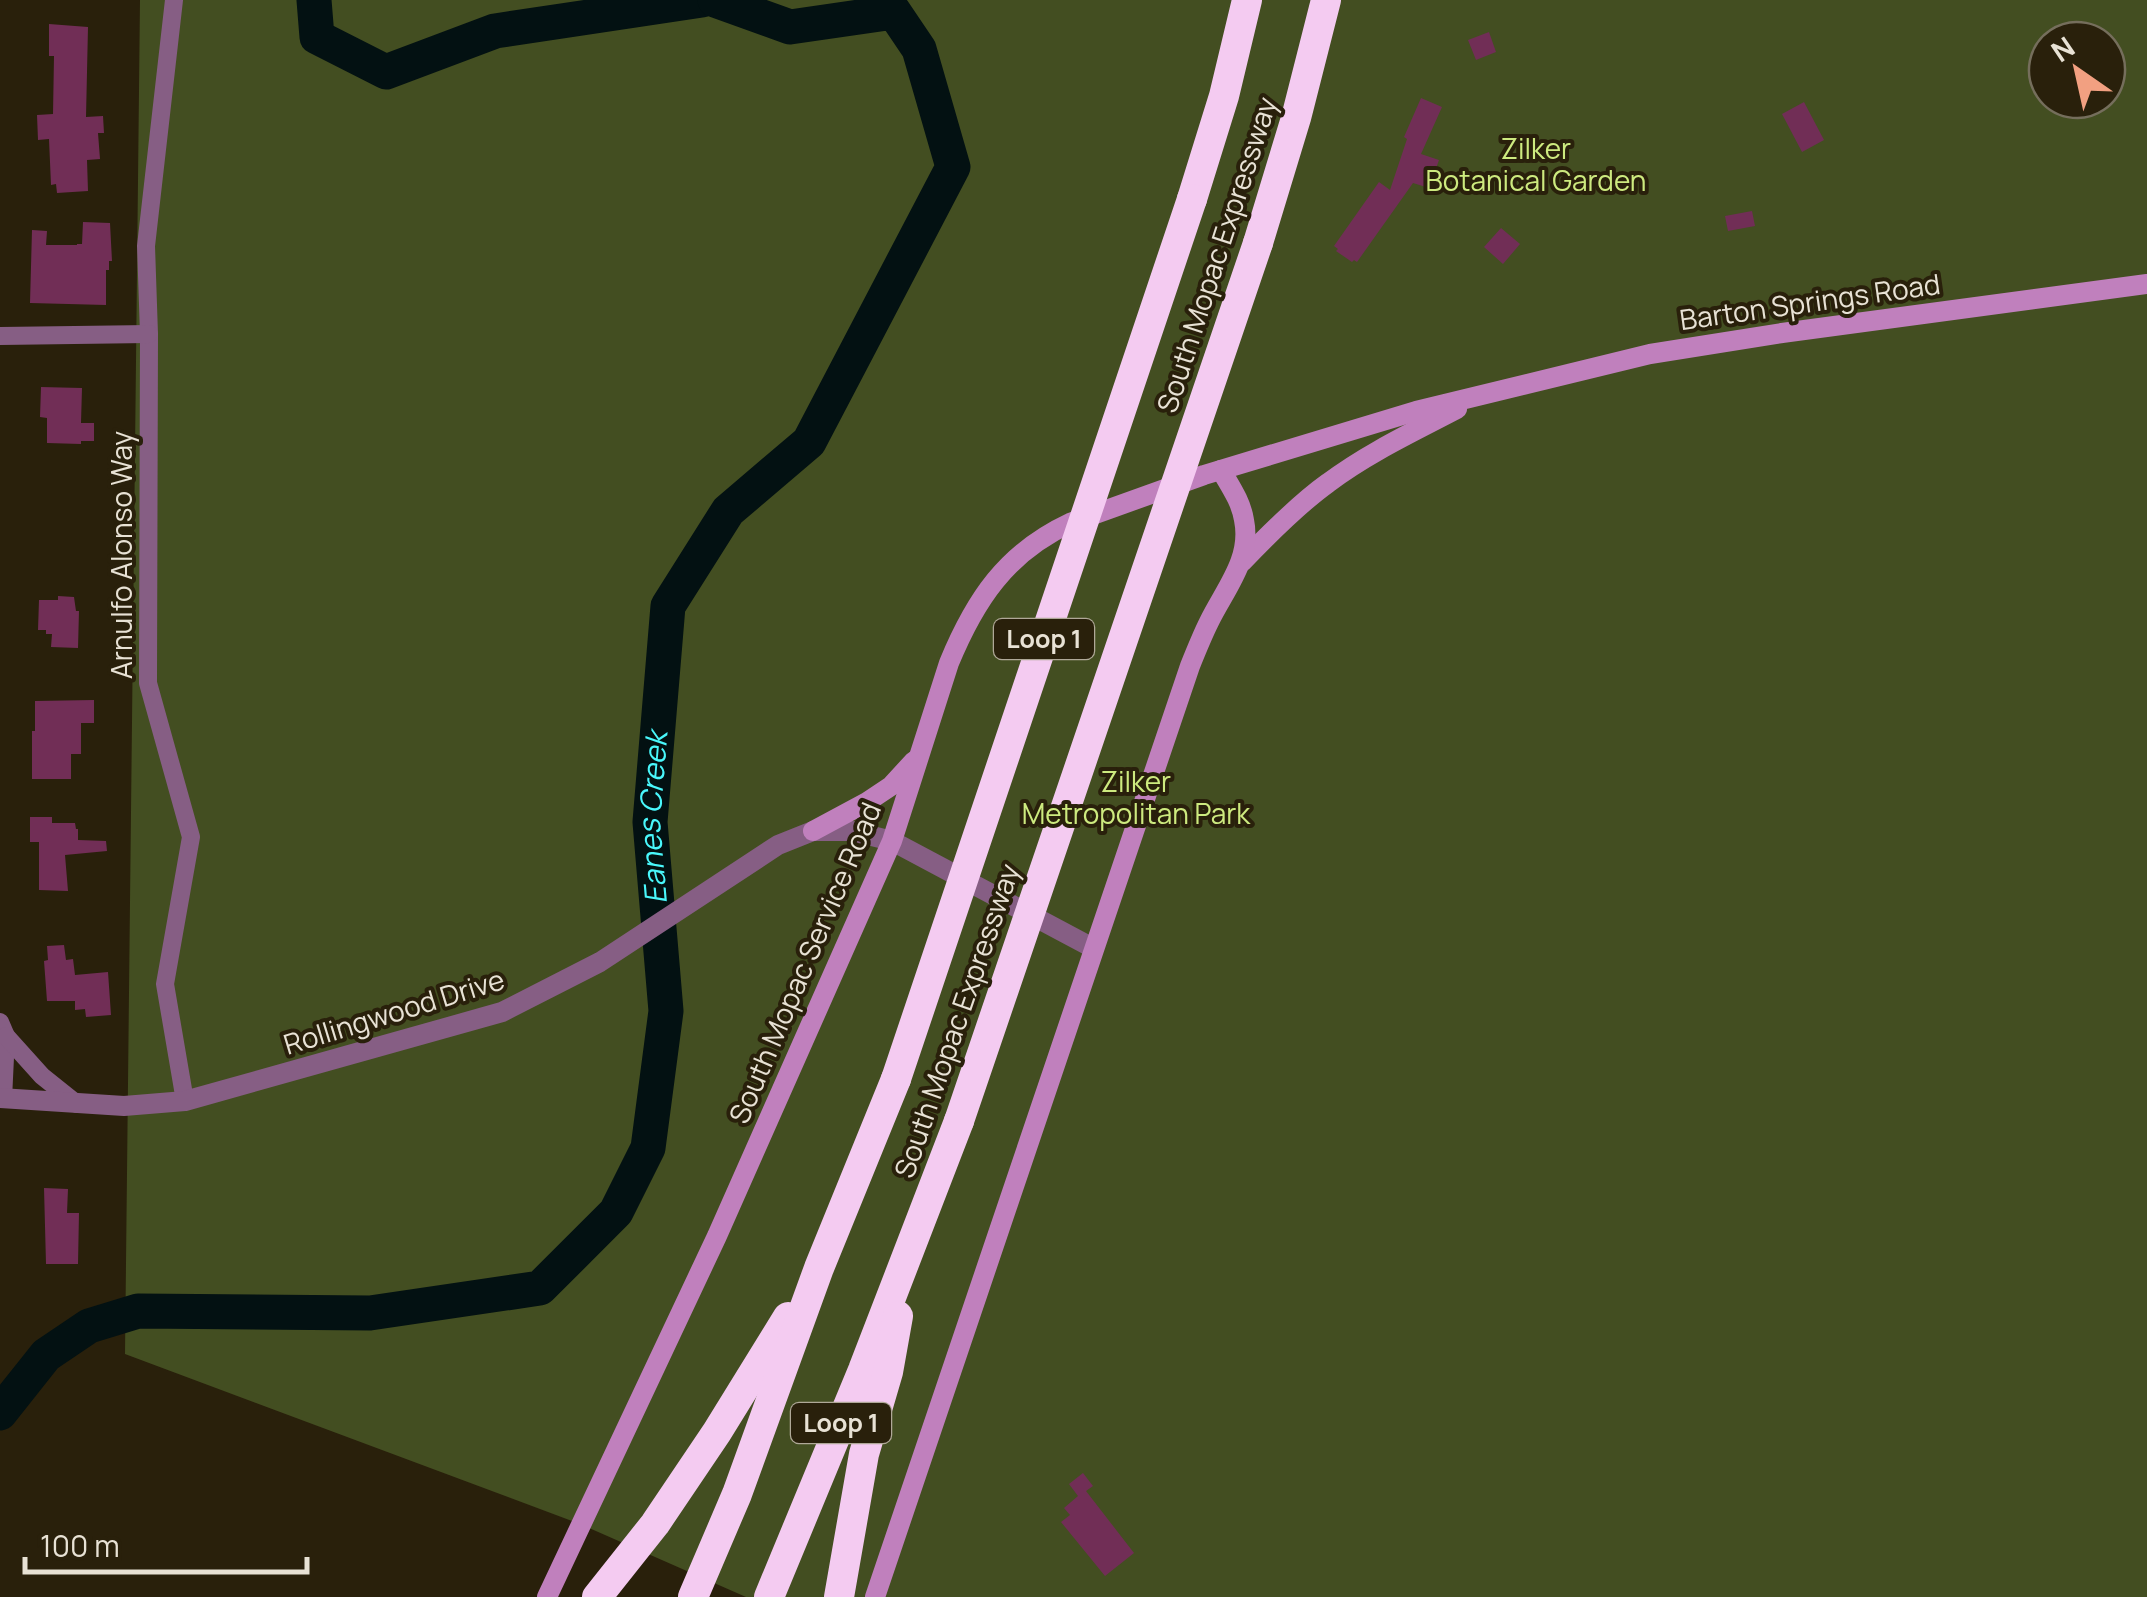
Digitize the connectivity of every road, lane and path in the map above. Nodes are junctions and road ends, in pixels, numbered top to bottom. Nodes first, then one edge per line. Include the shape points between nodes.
1 (174, 0) edge
2 (1247, 0) edge
3 (1326, 0) edge
4 (2147, 284) edge
5 (148, 334) junction
6 (0, 336) edge
7 (1485, 396) junction
8 (1221, 470) junction
9 (1241, 564) junction
10 (919, 756) junction
11 (813, 831) junction
12 (892, 841) junction
13 (1093, 948) junction
14 (3, 1029) edge
15 (2, 1099) edge
16 (184, 1101) junction
17 (76, 1104) junction
18 (910, 1248) junction
19 (820, 1268) junction
20 (547, 1597) edge
21 (597, 1597) edge
22 (693, 1597) edge
23 (768, 1597) edge
24 (839, 1597) edge
25 (875, 1597) edge

1 - 5 street, Arnulfo Alonso Way via 146,246
2 - 19 highway, South Mopac Expressway / Loop 1, bridge via 1192,198 896,1079
3 - 18 highway, South Mopac Expressway / Loop 1, bridge via 1258,243
4 - 7 main road, Barton Springs Road via 1650,354
5 - 6 street
5 - 16 street, Arnulfo Alonso Way via 148,683 191,837 165,984
7 - 8 main road, Barton Springs Road
7 - 9 main road, Barton Springs Road via 1326,484
8 - 9 main road via 1245,522
8 - 10 main road, South Mopac Service Road via 1089,514 1015,558 960,636
9 - 13 main road via 1190,666
10 - 11 main road via 891,786
10 - 12 main road, South Mopac Service Road
11 - 12 street, Rollingwood Drive via 852,830
11 - 16 street, Rollingwood Drive via 778,845 600,962 502,1012
12 - 13 street, Rollingwood Drive
12 - 20 main road, South Mopac Service Road
13 - 25 main road
14 - 15 street
14 - 17 street
15 - 17 street, Rollingwood Drive
16 - 17 street, Rollingwood Drive
18 - 23 highway, South Mopac Expressway / Loop 1
18 - 24 highway
19 - 21 highway via 655,1524
19 - 22 highway, South Mopac Expressway / Loop 1

